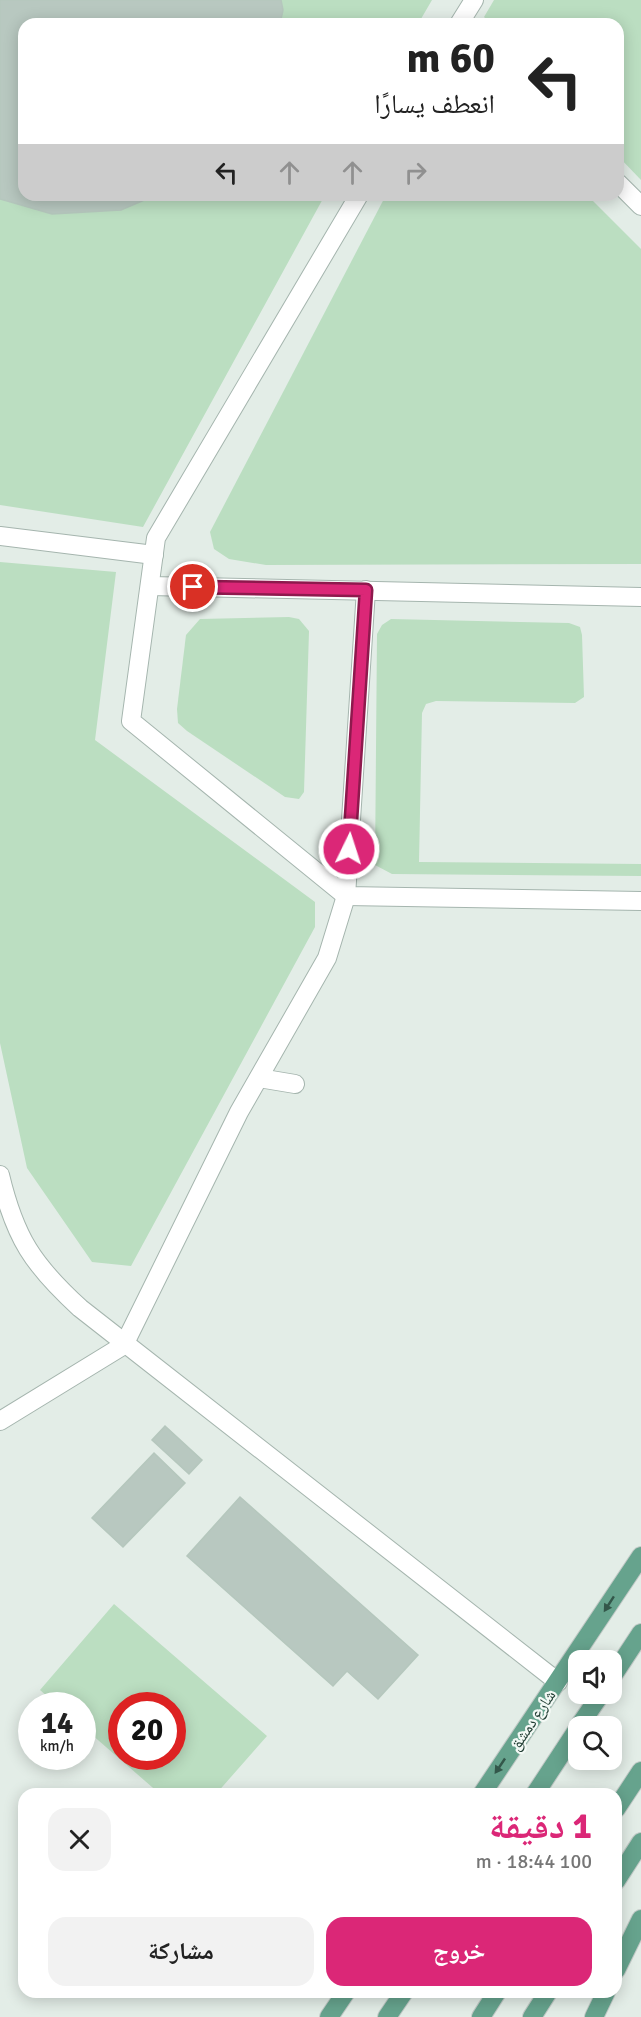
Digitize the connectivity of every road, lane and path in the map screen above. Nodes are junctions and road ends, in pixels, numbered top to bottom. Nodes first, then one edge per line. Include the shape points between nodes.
1 (474, 0) edge
2 (464, 18) edge
3 (624, 189) edge
4 (354, 201) edge
5 (641, 206) edge
6 (0, 536) edge
7 (154, 555) junction
8 (150, 586) junction
9 (366, 590) junction
10 (641, 597) edge
11 (346, 896) junction
12 (641, 901) edge
13 (259, 1078) junction
14 (295, 1084) dead end
15 (0, 1175) edge
16 (124, 1345) junction
17 (0, 1420) edge
18 (641, 1556) edge
19 (641, 1633) edge
20 (622, 1662) edge
21 (558, 1682) junction
22 (568, 1744) edge
23 (641, 1771) edge
24 (486, 1788) edge
25 (539, 1788) edge
26 (622, 1800) edge
27 (641, 1842) edge
28 (622, 1872) edge
29 (641, 1919) edge
30 (622, 1958) edge
31 (342, 1998) edge
32 (400, 1998) edge
33 (493, 1998) edge
34 (544, 1998) edge
35 (603, 1998) edge
36 (328, 2017) edge
37 (387, 2017) edge
38 (481, 2017) edge
39 (532, 2017) edge
40 (594, 2017) edge

1 - 2 lane
3 - 5 lane
4 - 7 lane via 156,538
6 - 7 lane
7 - 8 lane
8 - 9 lane
8 - 11 lane via 131,721
9 - 10 lane
9 - 11 lane
11 - 12 lane
11 - 13 lane via 327,958
13 - 14 lane
13 - 16 lane
15 - 16 lane via 8,1209 27,1251 50,1280
16 - 17 lane
16 - 21 lane
18 -> 21 main road, شارع دمشق
19 - 20 main road
21 -> 24 main road, شارع دمشق
22 - 25 main road
23 - 26 main road
27 - 28 main road
29 - 30 main road
31 - 36 main road
32 - 37 main road
33 - 38 main road
34 - 39 main road
35 - 40 main road

